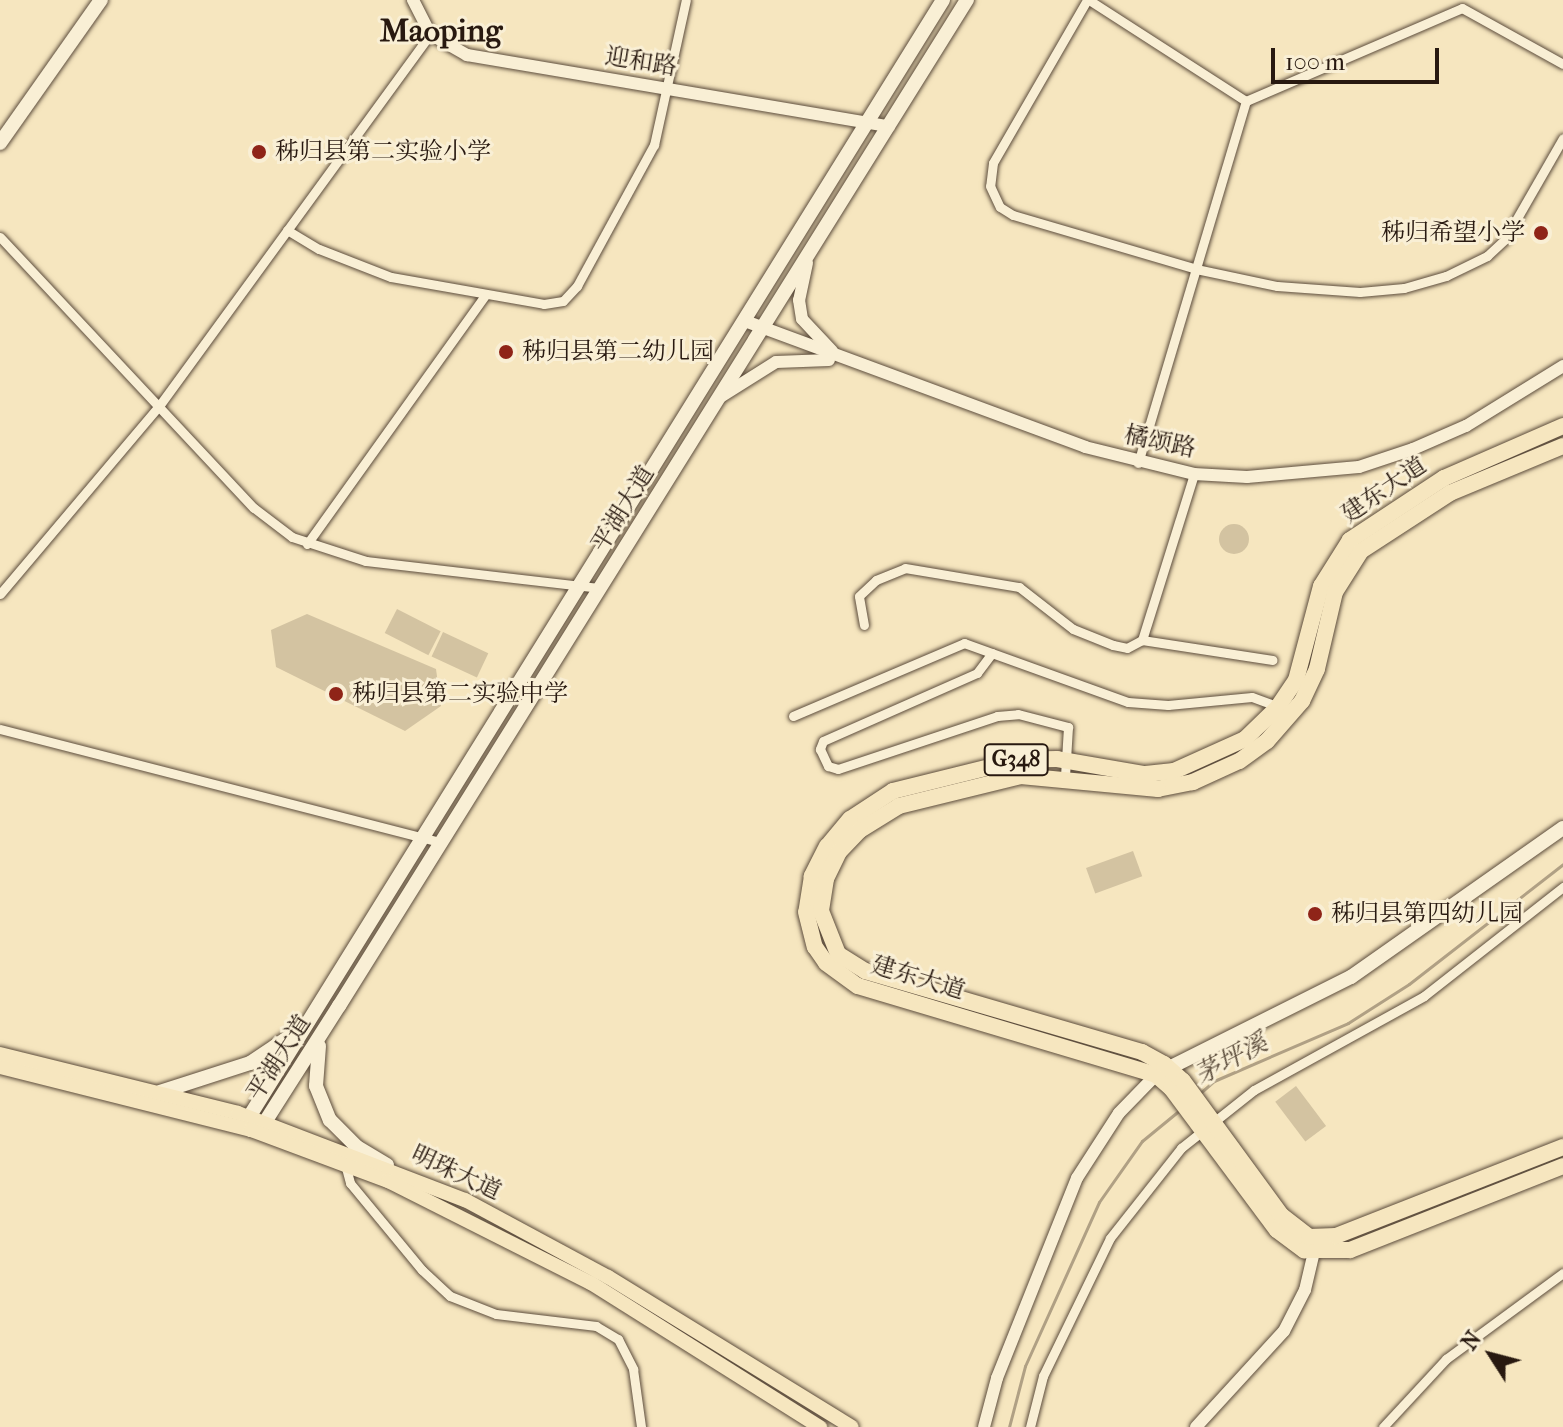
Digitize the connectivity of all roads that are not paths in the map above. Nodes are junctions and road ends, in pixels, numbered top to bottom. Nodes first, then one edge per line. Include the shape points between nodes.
1 (101, 0) edge
2 (413, 0) edge
3 (686, 0) edge
4 (943, 0) edge
5 (967, 0) edge
6 (1088, 0) edge
7 (1462, 4) edge
8 (430, 34) junction
9 (1563, 64) edge
10 (667, 88) junction
11 (1246, 101) junction
12 (870, 119) junction
13 (889, 126) junction
14 (1563, 138) edge
15 (0, 143) edge
16 (287, 230) junction
17 (0, 237) edge
18 (816, 242) junction
19 (1196, 269) junction
20 (486, 294) junction
21 (745, 321) junction
22 (761, 331) junction
23 (855, 364) junction
24 (1563, 366) edge
25 (717, 401) junction
26 (159, 406) junction
27 (1563, 426) edge
28 (1563, 446) edge
29 (1138, 463) junction
30 (1194, 474) junction
31 (307, 544) junction
32 (584, 582) junction
33 (600, 588) junction
34 (0, 594) edge
35 (864, 625) dead end
36 (1142, 640) junction
37 (992, 653) junction
38 (1272, 660) dead end
39 (1285, 711) junction
40 (793, 716) dead end
41 (0, 729) edge
42 (1066, 768) junction
43 (1563, 828) edge
44 (427, 836) junction
45 (441, 842) junction
46 (1563, 887) edge
47 (333, 1002) junction
48 (0, 1054) edge
49 (0, 1067) edge
50 (1162, 1071) junction
51 (160, 1092) junction
52 (1203, 1120) junction
53 (265, 1122) junction
54 (250, 1124) junction
55 (1563, 1147) edge
56 (345, 1164) junction
57 (1563, 1166) edge
58 (391, 1167) junction
59 (1315, 1246) junction
60 (1563, 1273) edge
61 (747, 1373) junction
62 (641, 1427) edge
63 (820, 1427) edge
64 (852, 1427) edge
65 (984, 1427) edge
66 (1030, 1427) edge
67 (1196, 1427) edge
68 (1383, 1427) edge

1 - 15 main road
2 - 8 street
3 - 10 street
4 - 12 main road, 平湖大道
5 - 13 main road, 平湖大道
6 - 11 street
6 - 19 street via 993,163 988,178 996,201 1013,215
7 - 9 street
7 - 11 street
8 - 10 street, 迎和路 via 452,50 486,60
8 - 16 street
10 - 12 street, 迎和路
10 - 20 street via 649,157 571,295 554,304
11 - 19 street
12 - 13 street, 迎和路
12 - 21 main road, 平湖大道
13 - 18 main road, 平湖大道
14 - 19 street via 1505,239 1487,256 1446,276 1360,292 1277,286
16 - 20 street via 319,249 391,277
16 - 26 street
17 - 26 street
18 - 22 main road, 平湖大道
18 - 23 street via 800,282 802,319 823,345
19 - 29 street
20 - 31 street
21 - 22 street, 橘颂路
21 - 32 main road, 平湖大道
22 - 23 street, 橘颂路
22 - 25 main road, 平湖大道
23 - 25 street via 776,362
23 - 29 street, 橘颂路
24 - 30 street, 橘颂路 via 1466,426 1359,467 1303,476
25 - 33 main road, 平湖大道
26 - 31 street via 265,518
26 - 34 street
27 - 39 highway, 建东大道 / G348 via 1444,478 1350,540 1321,586
28 - 39 highway, 建东大道 / G348 via 1450,493 1361,551 1335,592 1317,669
29 - 30 street, 橘颂路
30 - 36 street
31 - 32 street via 366,561
32 - 33 street
32 - 44 main road, 平湖大道
33 - 45 main road, 平湖大道
35 - 36 street via 859,596 876,580 905,568 1006,583 1086,636 1127,648
36 - 38 street
37 - 39 street via 1128,702 1168,705 1259,697
37 - 40 street via 964,643 953,645
37 - 42 street via 977,673 823,741 820,749 828,766 838,769 1007,714 1065,724 1071,736
39 - 42 highway, 建东大道 / G348 via 1254,752 1193,782 1140,789
41 - 44 street
42 - 50 highway, 建东大道 / G348 via 985,782 899,806 872,821 839,852 826,879 821,911 829,941 851,964 880,978 1142,1052
43 - 50 main road via 1351,977
44 - 45 street
44 - 47 main road, 平湖大道
45 - 47 main road, 平湖大道
46 - 52 street via 1424,996
47 - 51 main road via 265,1055
47 - 53 main road, 平湖大道
47 - 54 main road, 平湖大道
47 - 58 main road via 317,1051 319,1098 347,1139
48 - 51 main road, 明珠大道
49 - 54 main road, 明珠大道
50 - 52 highway, 建东大道 / G348
50 - 65 street via 1119,1113 1077,1178 997,1378
51 - 54 main road, 明珠大道
52 - 59 highway, 建东大道 / G348 via 1287,1222
52 - 66 street via 1110,1238 1043,1376
53 - 54 main road, 平湖大道
53 - 58 main road, 明珠大道
54 - 56 main road, 明珠大道
55 - 59 highway
56 - 61 main road, 明珠大道 via 551,1261
56 - 62 street via 350,1183 450,1296 496,1314 596,1326 618,1339 633,1369
57 - 59 highway via 1350,1250
58 - 61 main road, 明珠大道 via 537,1236
59 - 67 street via 1305,1290 1284,1331
60 - 68 street via 1446,1359
61 - 63 main road, 明珠大道
61 - 64 main road, 明珠大道

